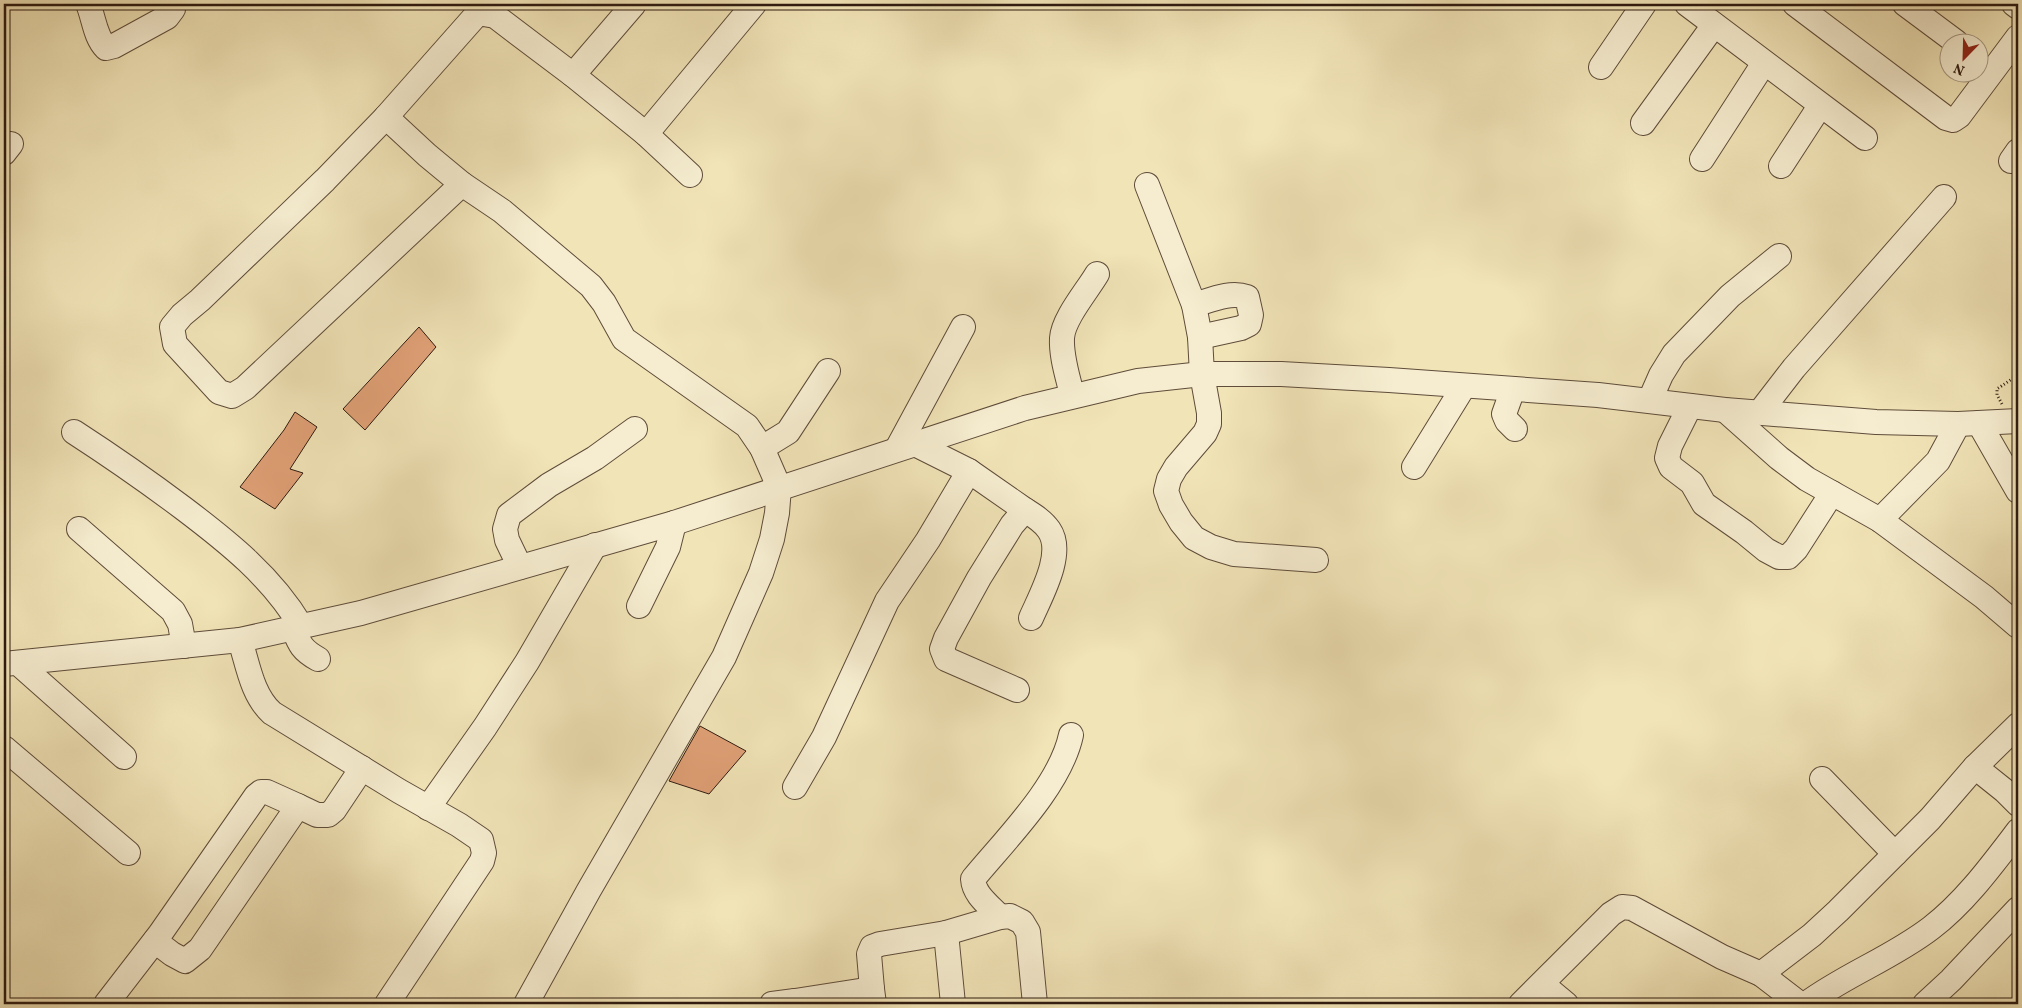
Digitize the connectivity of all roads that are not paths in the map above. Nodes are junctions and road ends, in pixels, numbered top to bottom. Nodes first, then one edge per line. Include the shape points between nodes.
1 (88, 4) edge
2 (171, 4) edge
3 (634, 4) edge
4 (754, 4) edge
5 (1644, 4) edge
6 (1687, 4) edge
7 (1795, 4) edge
8 (1905, 4) edge
9 (2014, 4) edge
10 (2018, 7) edge
11 (1714, 26) junction
12 (1943, 32) edge
13 (2018, 37) edge
14 (1990, 62) edge
15 (1764, 63) junction
16 (1601, 67) dead end
17 (573, 75) junction
18 (1977, 82) edge
19 (1820, 106) junction
20 (386, 116) junction
21 (1644, 123) dead end
22 (646, 134) junction
23 (1865, 138) dead end
24 (1702, 159) dead end
25 (1780, 166) dead end
26 (690, 175) dead end
27 (462, 184) junction
28 (1147, 185) dead end
29 (1944, 197) dead end
30 (1779, 256) dead end
31 (1097, 274) dead end
32 (1194, 305) junction
33 (963, 327) dead end
34 (1200, 337) junction
35 (828, 371) dead end
36 (1202, 374) junction
37 (1464, 386) junction
38 (1513, 389) junction
39 (1072, 395) junction
40 (1650, 400) junction
41 (1690, 406) junction
42 (1725, 410) junction
43 (1760, 412) junction
44 (2015, 421) edge
45 (1968, 424) junction
46 (635, 429) dead end
47 (1515, 429) dead end
48 (74, 432) dead end
49 (905, 446) junction
50 (762, 448) junction
51 (1414, 467) dead end
52 (970, 471) junction
53 (779, 487) junction
54 (2018, 491) edge
55 (1832, 493) junction
56 (1025, 510) junction
57 (1880, 520) junction
58 (674, 523) junction
59 (79, 529) dead end
60 (595, 545) junction
61 (1316, 560) dead end
62 (520, 567) junction
63 (640, 606) dead end
64 (1031, 618) dead end
65 (2018, 626) edge
66 (297, 627) junction
67 (240, 640) junction
68 (184, 646) junction
69 (318, 659) dead end
70 (11, 664) edge
71 (1017, 690) dead end
72 (2018, 725) edge
73 (1071, 735) dead end
74 (4, 748) edge
75 (124, 757) dead end
76 (1975, 767) junction
77 (362, 768) junction
78 (1822, 779) dead end
79 (795, 788) dead end
80 (2018, 804) edge
81 (298, 806) junction
82 (428, 808) junction
83 (2018, 831) edge
84 (128, 853) dead end
85 (1895, 854) junction
86 (2018, 909) edge
87 (1000, 917) junction
88 (946, 933) junction
89 (155, 941) junction
90 (1760, 974) junction
91 (1542, 984) junction
92 (873, 996) edge
93 (796, 1003) edge
94 (106, 1004) edge
95 (388, 1004) edge
96 (526, 1004) edge
97 (772, 1004) edge
98 (953, 1004) edge
99 (1035, 1004) edge
100 (1521, 1004) edge
101 (1566, 1004) edge
102 (1800, 1004) edge
103 (1806, 1004) edge
104 (1925, 1004) edge

1 - 2 street via 106,48 167,17 173,9
3 - 17 street
4 - 22 street
5 - 16 street
6 - 11 street
7 - 18 street via 1946,118 1953,120 1959,116
8 - 12 street
9 - 10 street
11 - 15 street
11 - 21 street
13 - 14 street
15 - 19 street
15 - 24 street
17 - 20 street via 495,16 478,13
17 - 22 street
19 - 23 street
19 - 25 street
20 - 27 street
20 - 27 street via 325,180 172,327 175,344 219,392 232,396 245,388
22 - 26 street
27 - 50 street via 502,210 591,286 624,339 747,426
28 - 32 street
29 - 43 street via 1794,368
30 - 40 street via 1730,296 1674,354
31 - 39 street via 1068,321 1062,337
32 - 34 street
32 - 34 street via 1232,294 1241,295 1247,297 1251,315 1249,324 1241,328
33 - 49 street
34 - 36 street
35 - 50 street via 788,432
36 - 37 street via 1281,374
36 - 39 street via 1138,381
36 - 61 street via 1208,424 1205,433 1176,466 1166,491 1181,522 1194,538 1234,554
37 - 38 street
37 - 51 street
38 - 40 street
38 - 47 street via 1504,414
39 - 49 street
40 - 41 street
41 - 42 street
41 - 55 street via 1670,446 1667,458 1671,467 1692,483 1704,504 1766,550 1788,557
42 - 43 street
42 - 55 street via 1778,458
43 - 45 street via 1876,422
44 - 45 street
45 - 54 street
45 - 57 street via 1938,461
46 - 62 street via 509,515 506,535
48 - 66 street via 160,491 240,552 294,613
49 - 52 street
49 - 53 street
50 - 53 street
52 - 56 street
52 - 79 street via 887,601 837,710
53 - 58 street
53 - 96 street via 772,539 761,573 724,657
55 - 57 street
56 - 64 street via 1049,529 1054,542 1053,561
56 - 71 street via 979,578 942,649 946,659
57 - 65 street
58 - 60 street
58 - 63 street via 668,547
59 - 68 street via 173,611 180,624
60 - 62 street
60 - 82 street via 516,681
62 - 66 street via 361,613
66 - 67 street
66 - 69 street via 299,644
67 - 68 street
67 - 77 street via 263,705
68 - 70 street
70 - 75 street
72 - 76 street
73 - 87 street via 1064,760 1047,788 973,878 974,888
74 - 84 street
76 - 80 street
76 - 85 street
77 - 81 street via 328,815 316,815
77 - 82 street
78 - 85 street
81 - 89 street via 261,792
81 - 89 street via 192,957 185,961 179,959
82 - 95 street via 480,840 484,853 482,861
83 - 103 street via 1988,870 1930,929
85 - 90 street via 1818,929
86 - 104 street via 1952,980
87 - 88 street
87 - 99 street via 1010,916 1022,922 1028,932
88 - 92 street via 872,947 869,954
88 - 98 street
89 - 94 street
90 - 91 street via 1632,908 1622,907 1611,914
90 - 102 street
91 - 100 street
91 - 101 street
92 - 93 street
93 - 97 street

